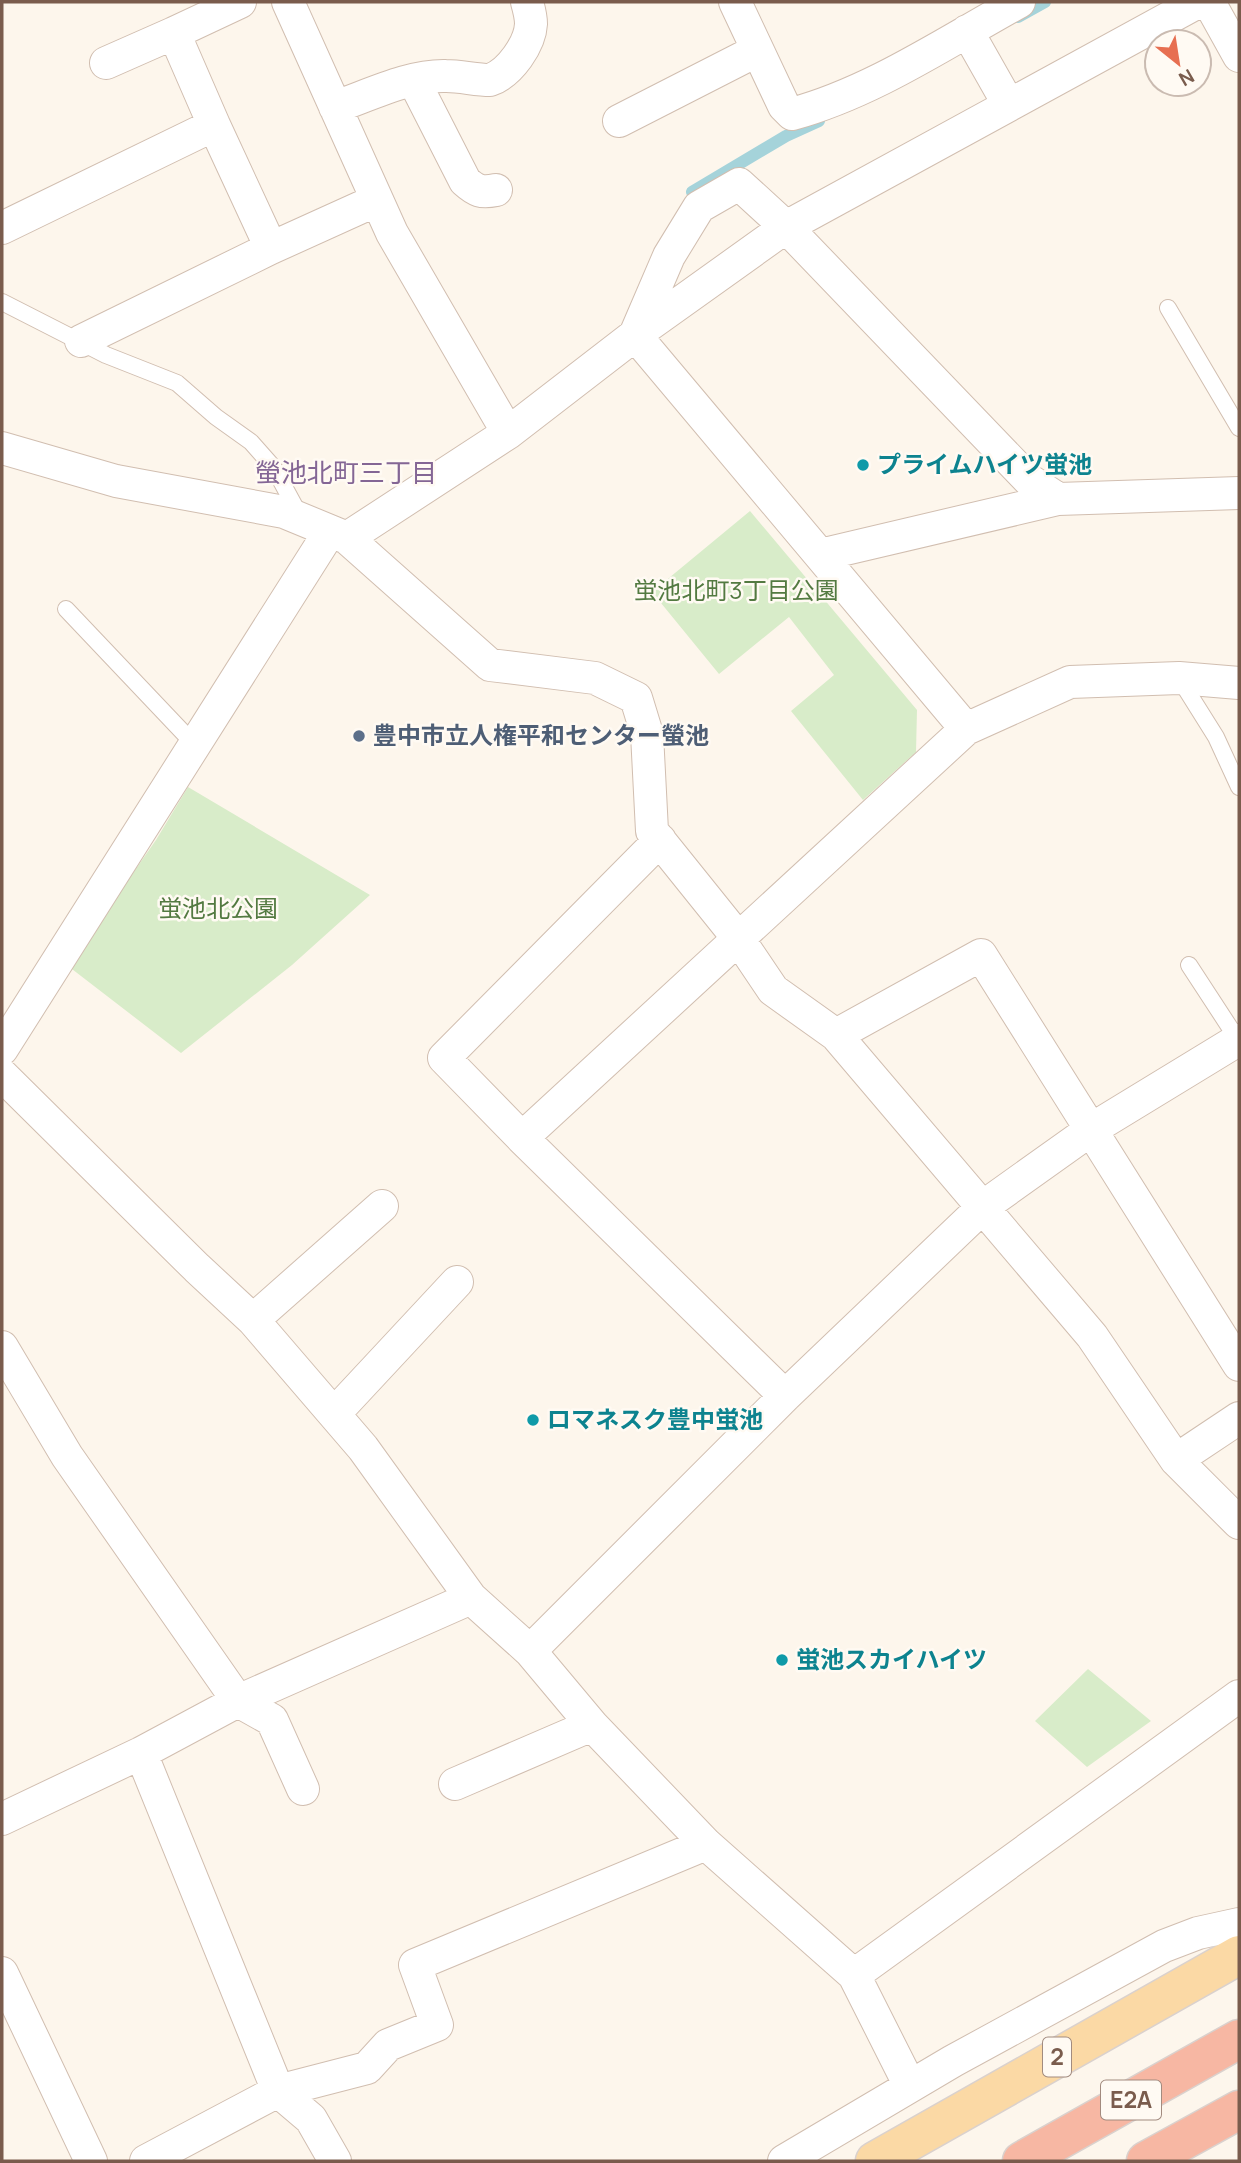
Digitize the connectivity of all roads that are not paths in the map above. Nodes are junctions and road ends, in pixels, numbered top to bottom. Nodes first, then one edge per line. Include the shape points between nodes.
1 (240, 2) edge
2 (527, 2) edge
3 (734, 2) edge
4 (1019, 2) edge
5 (1198, 2) edge
6 (1209, 2) edge
7 (298, 5) edge
8 (967, 31) junction
9 (174, 33) junction
10 (756, 51) junction
11 (1239, 56) edge
12 (106, 63) dead end
13 (414, 80) junction
14 (1010, 105) junction
15 (335, 107) junction
16 (619, 121) dead end
17 (214, 125) junction
18 (496, 190) dead end
19 (377, 200) junction
20 (786, 227) junction
21 (2, 228) edge
22 (271, 248) junction
23 (2, 302) edge
24 (1168, 308) dead end
25 (635, 335) junction
26 (81, 341) junction
27 (1239, 428) edge
28 (508, 433) junction
29 (2, 448) edge
30 (1239, 493) edge
31 (1058, 499) junction
32 (301, 519) junction
33 (339, 534) junction
34 (820, 555) junction
35 (66, 609) dead end
36 (1179, 678) junction
37 (1239, 683) edge
38 (966, 729) junction
39 (195, 745) junction
40 (1239, 787) edge
41 (660, 840) junction
42 (738, 938) junction
43 (1189, 965) dead end
44 (836, 1035) junction
45 (1238, 1041) edge
46 (2, 1049) edge
47 (2, 1075) edge
48 (1093, 1129) junction
49 (522, 1138) junction
50 (382, 1206) dead end
51 (984, 1206) junction
52 (457, 1282) dead end
53 (253, 1320) junction
54 (2, 1347) edge
55 (1239, 1365) edge
56 (785, 1396) junction
57 (334, 1414) junction
58 (1239, 1418) edge
59 (1176, 1460) junction
60 (1239, 1523) edge
61 (471, 1598) junction
62 (530, 1651) junction
63 (1239, 1696) edge
64 (238, 1701) junction
65 (592, 1725) junction
66 (141, 1753) junction
67 (455, 1784) dead end
68 (303, 1789) dead end
69 (3, 1815) edge
70 (706, 1844) junction
71 (1239, 1924) edge
72 (1239, 1955) edge
73 (2, 1973) edge
74 (854, 1975) junction
75 (1239, 2039) edge
76 (910, 2086) junction
77 (278, 2091) junction
78 (1239, 2110) edge
79 (91, 2161) edge
80 (146, 2161) edge
81 (335, 2161) edge
82 (784, 2161) edge
83 (875, 2161) edge
84 (1022, 2161) edge
85 (1146, 2161) edge

1 - 9 street
2 - 13 street via 530,32 504,73 490,80 446,76
3 - 10 street
4 - 8 street
5 - 14 street
6 - 11 street
7 - 15 street
8 - 10 street via 839,97 792,114
8 - 14 street
9 - 12 street
9 - 17 street
10 - 16 street
13 - 15 street
13 - 18 street via 465,181 476,191
14 - 20 street
15 - 19 street
17 - 21 street
17 - 22 street
19 - 22 street
19 - 28 street
20 - 25 street
20 - 25 street via 740,184 699,208 670,256
20 - 31 street via 1029,480
22 - 26 street
23 - 26 lane
24 - 27 lane
25 - 28 street
25 - 34 street
26 - 32 lane via 177,383 251,442 274,468
28 - 33 street
29 - 32 street via 116,481
30 - 31 street
31 - 34 street
32 - 33 street
33 - 39 street
33 - 41 street via 490,664 595,678 636,698 650,758 652,831
34 - 38 street
35 - 39 lane
36 - 37 street
36 - 38 street via 1070,682
36 - 40 lane via 1216,737
38 - 42 street
39 - 46 street
41 - 42 street
41 - 49 street via 444,1058
42 - 44 street via 773,990
42 - 49 street
43 - 45 lane
44 - 48 street via 981,955
44 - 51 street
45 - 48 street
47 - 53 street
48 - 51 street
48 - 55 street
49 - 56 street
50 - 53 street
51 - 56 street
51 - 59 street via 1092,1336
52 - 57 street
53 - 57 street
54 - 64 street via 67,1456
56 - 62 street
57 - 61 street
58 - 59 street
59 - 60 street
61 - 62 street
61 - 64 street
62 - 65 street
63 - 74 street
64 - 66 street
64 - 68 street via 272,1720
65 - 67 street
65 - 70 street
66 - 69 street
66 - 77 street
70 - 74 street
70 - 77 street via 415,1965 437,2025 388,2045 367,2068
71 - 76 street via 1164,1946
72 - 83 main road, 2
73 - 79 street
74 - 76 street
75 - 84 highway, E2A
76 - 82 street
77 - 80 street
77 - 81 street via 311,2119
78 - 85 highway, E2A

